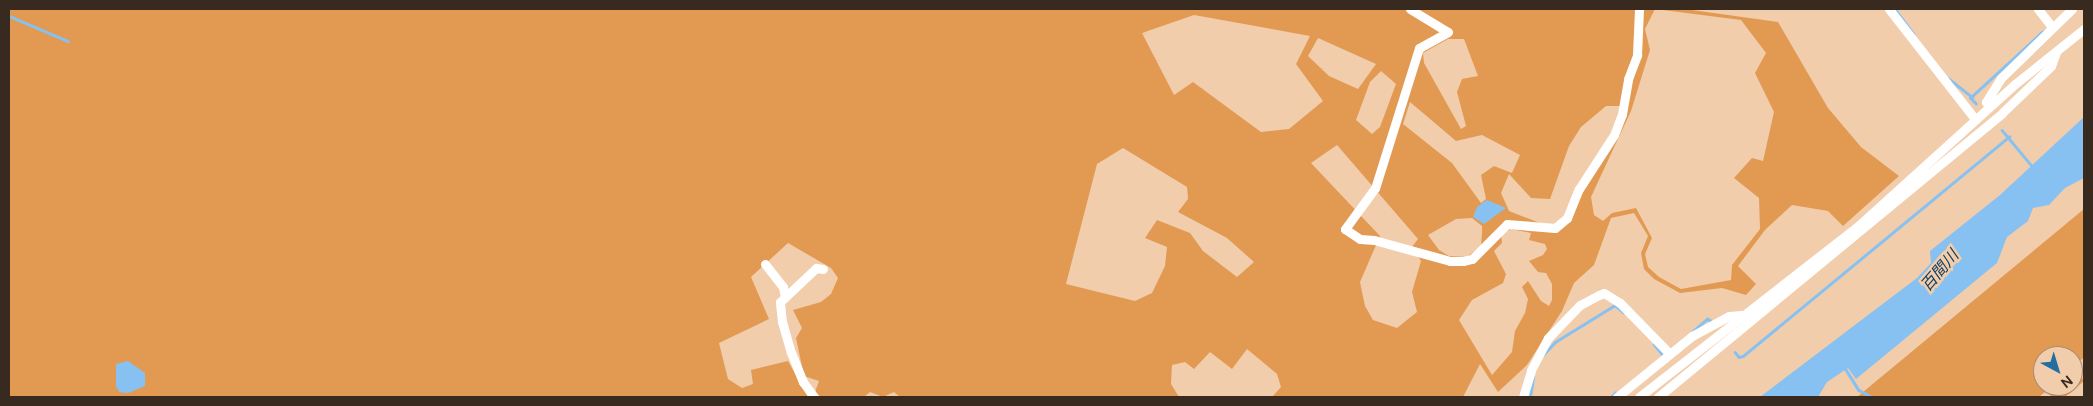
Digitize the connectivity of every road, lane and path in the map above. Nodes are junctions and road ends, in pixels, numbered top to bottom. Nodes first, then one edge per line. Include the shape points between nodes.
1 (1410, 9) edge
2 (1639, 9) edge
3 (1890, 9) edge
4 (2038, 9) edge
5 (2072, 9) edge
6 (2051, 25) junction
7 (2084, 29) edge
8 (2056, 51) junction
9 (1989, 107) junction
10 (1975, 119) junction
11 (765, 264) dead end
12 (823, 269) dead end
13 (785, 297) junction
14 (1741, 315) junction
15 (1669, 352) junction
16 (814, 397) edge
17 (1523, 397) edge
18 (1617, 397) edge
19 (1639, 397) edge
20 (1658, 397) edge

1 - 2 street via 1448,32 1418,48 1375,188 1345,229 1360,239 1450,261 1472,259 1507,224 1555,228 1567,218 1579,188 1614,135 1622,114 1638,45
3 - 10 street
4 - 6 street
5 - 6 street
6 - 9 street via 2001,78 1986,102
7 - 8 street
8 - 9 street
8 - 20 street via 2051,66 2002,113
9 - 10 street
10 - 14 street via 1859,225
11 - 13 street via 783,287
12 - 13 street via 816,268
13 - 16 street via 780,302 782,322 803,382
14 - 15 street via 1729,316
14 - 19 street
15 - 17 street via 1620,303 1599,294 1580,305 1548,338 1531,370
15 - 18 street

